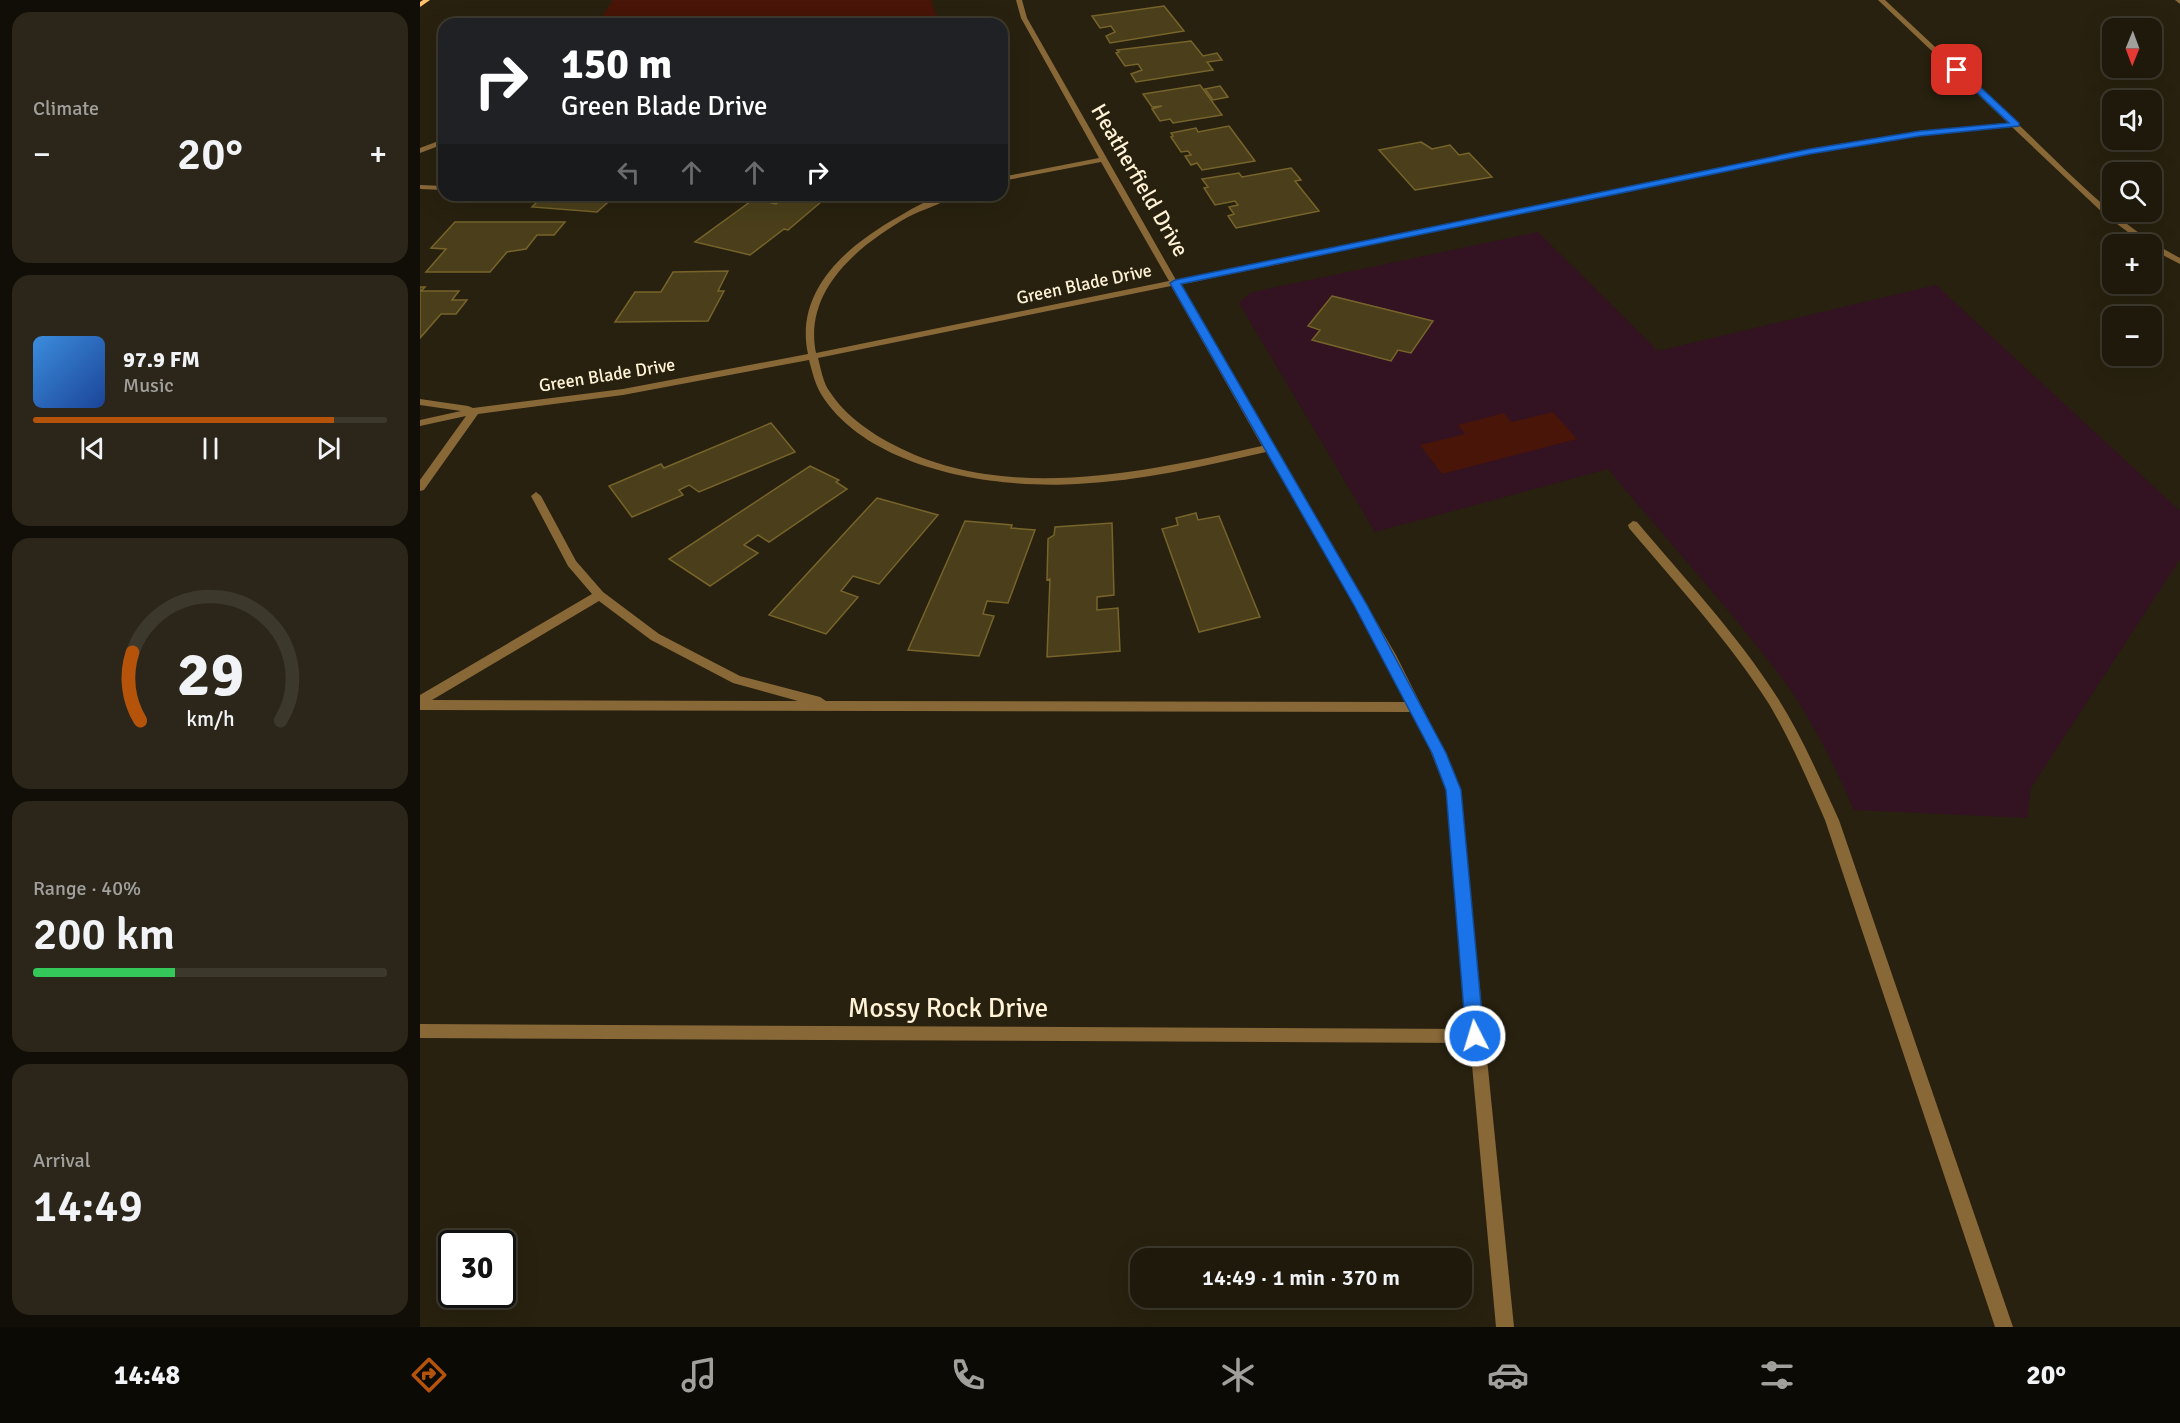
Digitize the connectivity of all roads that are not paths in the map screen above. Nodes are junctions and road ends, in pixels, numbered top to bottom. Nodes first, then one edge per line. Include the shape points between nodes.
1 (427, 0) edge
2 (1019, 0) edge
3 (1881, 0) edge
4 (420, 5) edge
5 (2016, 124) junction
6 (438, 144) edge
7 (420, 151) edge
8 (1103, 159) junction
9 (1008, 178) edge
10 (420, 187) edge
11 (438, 188) edge
12 (936, 201) edge
13 (2136, 234) edge
14 (2162, 251) edge
15 (2180, 261) edge
16 (1175, 283) junction
17 (813, 356) junction
18 (420, 402) edge
19 (475, 411) junction
20 (420, 423) edge
21 (1268, 448) junction
22 (420, 488) edge
23 (536, 496) dead end
24 (1633, 525) dead end
25 (599, 594) junction
26 (420, 703) edge
27 (836, 706) junction
28 (1416, 706) junction
29 (420, 1031) edge
30 (1475, 1036) junction
31 (1504, 1327) edge
32 (2004, 1327) edge

1 - 4 main road
2 - 8 street, Heatherfield Drive via 1024,18
3 - 5 street
5 - 13 street via 2108,213
5 - 16 street, Green Blade Drive via 1920,133 1810,151
6 - 7 street
8 - 9 street
8 - 16 street, Heatherfield Drive
10 - 11 street
12 - 17 street via 877,233 834,272 810,321
14 - 15 street
16 - 17 street, Green Blade Drive
16 - 21 street, Heatherfield Drive
17 - 19 street, Green Blade Drive via 623,392
17 - 21 street via 824,392 853,424 895,450 960,472 1014,481 1075,483 1133,476
18 - 19 street, Green Blade Drive
19 - 20 street, Green Blade Drive
19 - 22 street
21 - 28 street, Heatherfield Drive
23 - 25 street via 572,563
24 - 32 street via 1764,687 1817,788 1836,832
25 - 26 street
25 - 27 street via 655,637 737,680
26 - 27 street
27 - 28 street
28 - 30 street, Heatherfield Drive via 1453,790
29 - 30 street, Mossy Rock Drive
30 - 31 street, Heatherfield Drive

